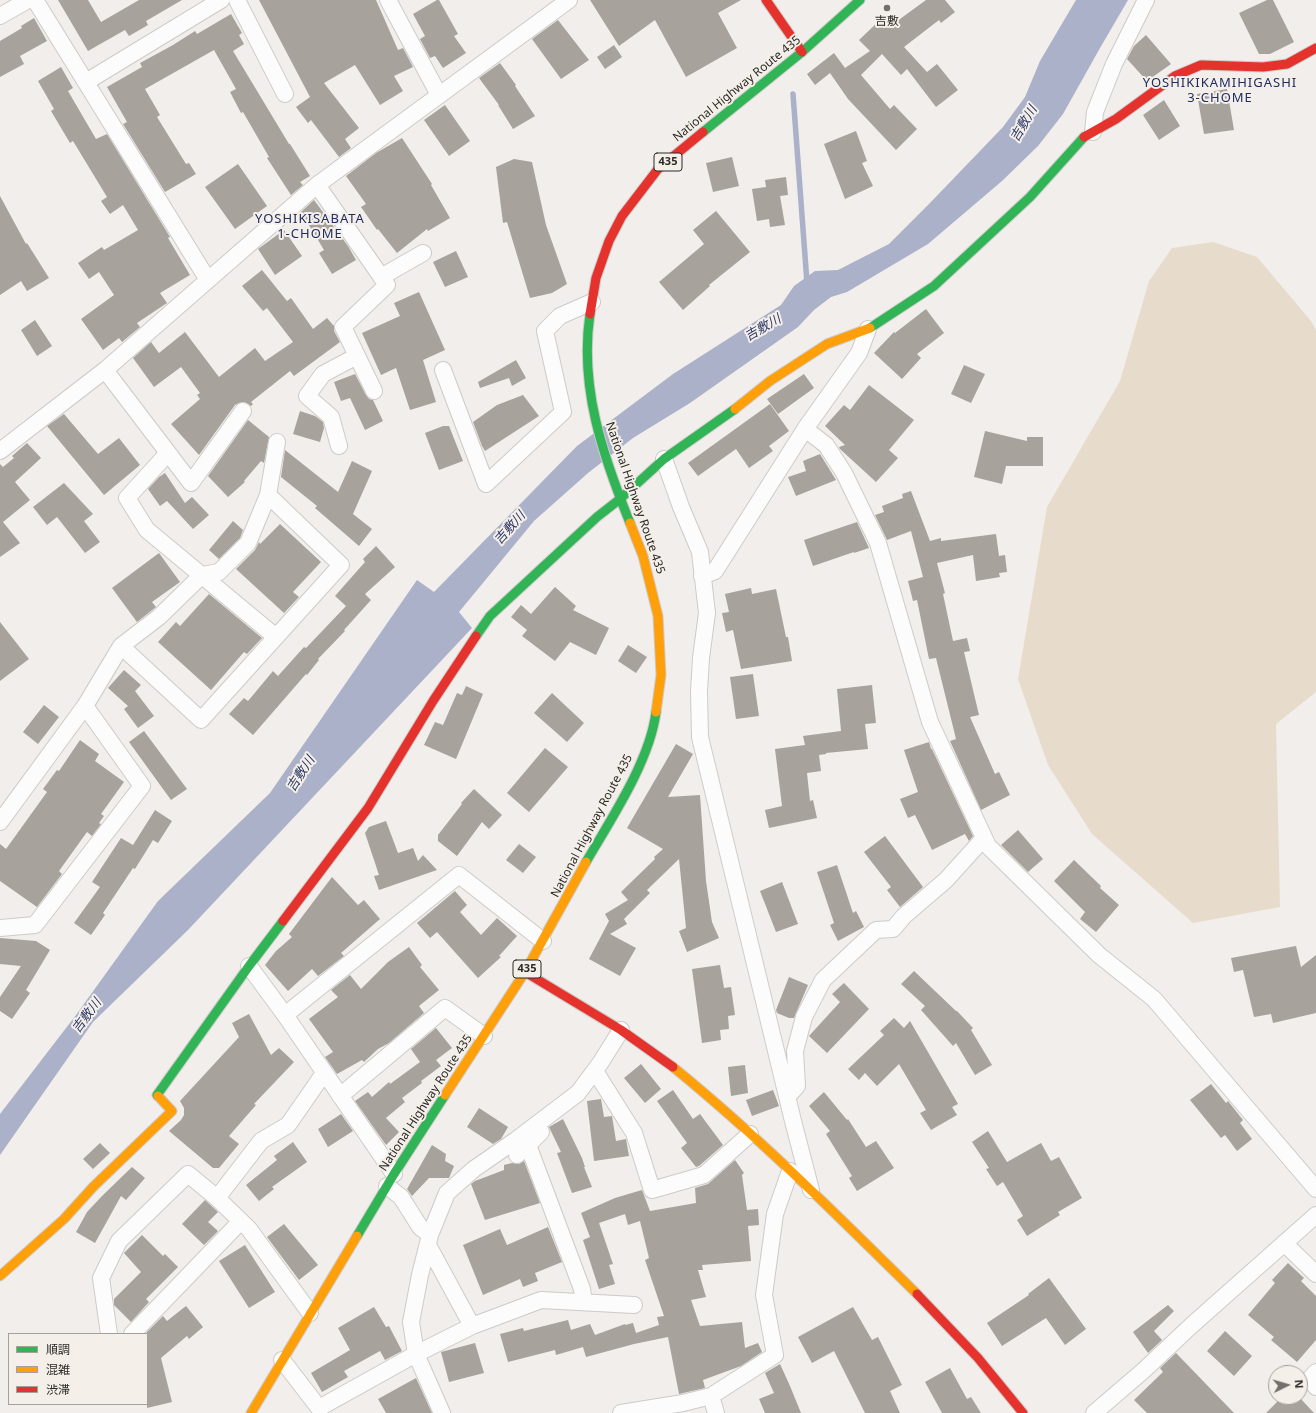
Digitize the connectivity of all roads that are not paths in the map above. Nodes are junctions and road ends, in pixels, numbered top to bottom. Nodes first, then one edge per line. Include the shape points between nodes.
1 (28, 0) edge
2 (35, 0) edge
3 (221, 0) edge
4 (237, 0) edge
5 (388, 0) edge
6 (569, 0) edge
7 (766, 0) edge
8 (860, 0) edge
9 (1146, 0) edge
10 (0, 16) edge
11 (1316, 48) edge
12 (802, 52) junction
13 (86, 82) junction
14 (285, 94) dead end
15 (439, 95) junction
16 (1093, 132) junction
17 (317, 185) junction
18 (422, 253) dead end
19 (382, 277) junction
20 (208, 280) junction
21 (592, 302) junction
22 (868, 329) junction
23 (357, 356) junction
24 (105, 370) junction
25 (443, 370) dead end
26 (374, 391) dead end
27 (243, 412) dead end
28 (805, 429) junction
29 (277, 442) dead end
30 (339, 446) dead end
31 (0, 451) edge
32 (168, 453) junction
33 (664, 459) junction
34 (268, 495) junction
35 (620, 499) junction
36 (202, 575) junction
37 (702, 576) junction
38 (276, 637) junction
39 (121, 646) junction
40 (85, 706) junction
41 (0, 822) edge
42 (984, 838) junction
43 (0, 928) edge
44 (542, 941) junction
45 (249, 966) junction
46 (525, 972) junction
47 (285, 1016) junction
48 (621, 1030) junction
49 (484, 1036) junction
50 (595, 1071) junction
51 (324, 1073) junction
52 (340, 1096) junction
53 (788, 1096) junction
54 (541, 1132) dead end
55 (750, 1134) junction
56 (790, 1171) junction
57 (390, 1180) junction
58 (811, 1190) junction
59 (1316, 1190) edge
60 (217, 1198) junction
61 (1316, 1215) edge
62 (241, 1221) junction
63 (429, 1240) junction
64 (1284, 1244) junction
65 (1316, 1274) edge
66 (0, 1276) edge
67 (584, 1302) junction
68 (634, 1305) dead end
69 (310, 1313) junction
70 (472, 1326) junction
71 (109, 1333) edge
72 (133, 1333) edge
73 (416, 1354) junction
74 (282, 1360) junction
75 (1316, 1372) edge
76 (1316, 1387) edge
77 (711, 1396) junction
78 (320, 1411) edge
79 (251, 1413) edge
80 (442, 1413) edge
81 (621, 1413) edge
82 (716, 1413) edge
83 (1023, 1413) edge
84 (1094, 1413) edge

1 - 10 street
2 - 13 street
3 - 13 street
4 - 14 street
5 - 15 street
6 - 15 street
7 - 12 main road
8 - 12 main road, National Highway Route 435 / 435
9 - 16 street via 1114,64 1095,112
11 - 16 main road via 1287,64 1263,67 1201,65 1175,76 1116,119
12 - 21 main road, National Highway Route 435 / 435 via 658,170 622,216 609,241 596,278
13 - 20 street
15 - 17 street
16 - 22 main road via 1084,137 1030,197 934,286
17 - 19 street
17 - 20 street
18 - 19 street
19 - 23 street via 387,285 344,327
20 - 24 street
21 - 25 street via 560,316 545,331 563,412 486,484
21 - 35 main road, National Highway Route 435 / 435 via 587,336 589,390 599,438
22 - 28 street via 859,353
22 - 33 main road via 827,344 770,381
23 - 26 street
23 - 30 street via 323,374 307,396 331,417
24 - 31 street
24 - 32 street
27 - 32 street via 191,483
28 - 37 street via 715,571
28 - 42 street via 826,445 844,473 878,543 930,722
29 - 34 street
32 - 36 street via 127,498 147,530
33 - 35 main road
33 - 37 street via 700,552
34 - 36 street via 248,543 219,572
34 - 38 street via 341,565
35 - 44 main road, National Highway Route 435 / 435 via 643,556 658,616 661,674 656,715 648,745 631,783
35 - 45 main road via 597,517 490,616 433,701 368,808
36 - 38 street
36 - 39 street via 159,617
37 - 53 street via 706,613 699,691 700,737
38 - 39 street via 201,720
39 - 40 street
40 - 41 street
40 - 43 street via 142,786 35,925
42 - 53 street via 946,880 904,916 893,929 876,930 823,980 804,1017 795,1051 797,1086
42 - 59 street via 988,846 1099,955 1154,999
44 - 46 main road, National Highway Route 435 / 435
44 - 47 street via 459,875
45 - 47 street
45 - 66 main road via 157,1095 172,1111 93,1187 64,1219
46 - 48 main road
46 - 49 main road, National Highway Route 435 / 435
47 - 51 street
48 - 50 street
48 - 55 main road via 691,1082
49 - 52 street via 445,1008
49 - 57 main road, National Highway Route 435 / 435
50 - 55 street via 634,1133 652,1190 704,1175
50 - 63 street via 578,1093 474,1169 447,1193
51 - 52 street
51 - 60 street via 288,1125 261,1141
52 - 57 street
53 - 58 street
54 - 67 street via 522,1150 582,1289
55 - 56 main road
56 - 58 main road
56 - 77 street via 775,1214 764,1295 775,1355
57 - 63 street
57 - 69 main road, National Highway Route 435 / 435
58 - 83 main road via 933,1309
60 - 62 street
60 - 71 street via 188,1174 119,1241 101,1278
61 - 64 street
62 - 69 street
62 - 72 street
63 - 70 street
63 - 73 street via 411,1322
64 - 65 street
64 - 84 street
67 - 68 street
67 - 70 street via 541,1300
69 - 74 main road, National Highway Route 435 / 435
70 - 73 street
73 - 78 street
73 - 80 street
74 - 78 street
74 - 79 main road, National Highway Route 435 / 435
75 - 76 street via 1310,1379
77 - 81 street
77 - 82 street

